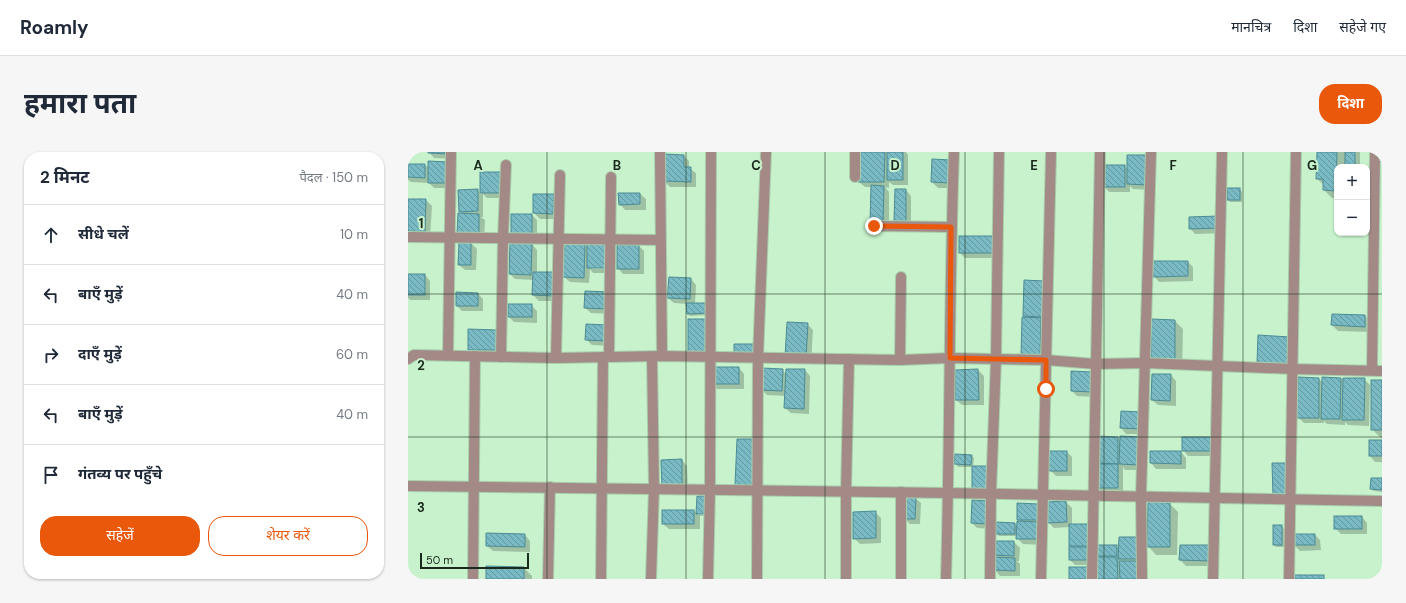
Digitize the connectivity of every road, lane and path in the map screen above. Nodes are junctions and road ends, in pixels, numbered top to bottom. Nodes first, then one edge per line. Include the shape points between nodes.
1 (452, 152) edge
2 (660, 152) edge
3 (711, 152) edge
4 (766, 152) edge
5 (855, 152) edge
6 (954, 152) edge
7 (999, 152) edge
8 (1051, 152) edge
9 (1100, 152) edge
10 (1151, 152) edge
11 (1222, 152) edge
12 (1296, 152) edge
13 (1375, 152) edge
14 (506, 165) dead end
15 (560, 175) dead end
16 (611, 177) dead end
17 (854, 177) dead end
18 (874, 226) dead end
19 (951, 227) junction
20 (408, 237) edge
21 (450, 238) junction
22 (503, 238) junction
23 (559, 239) junction
24 (611, 240) junction
25 (660, 240) junction
26 (901, 277) dead end
27 (448, 355) junction
28 (475, 356) junction
29 (501, 357) junction
30 (606, 357) junction
31 (657, 357) junction
32 (711, 357) junction
33 (556, 358) junction
34 (758, 358) junction
35 (950, 358) junction
36 (408, 359) edge
37 (849, 359) junction
38 (996, 359) junction
39 (900, 360) junction
40 (1046, 360) junction
41 (1145, 363) junction
42 (1096, 364) junction
43 (1217, 366) junction
44 (1292, 369) junction
45 (1377, 370) edge
46 (408, 486) edge
47 (474, 486) junction
48 (550, 487) junction
49 (601, 488) junction
50 (654, 488) junction
51 (710, 489) junction
52 (758, 490) junction
53 (846, 491) junction
54 (901, 492) junction
55 (949, 493) junction
56 (991, 494) junction
57 (1043, 494) junction
58 (1093, 495) junction
59 (1141, 496) junction
60 (1214, 497) junction
61 (1290, 499) junction
62 (1382, 501) edge
63 (1042, 578) edge
64 (473, 579) edge
65 (548, 579) edge
66 (600, 579) edge
67 (651, 579) edge
68 (708, 579) edge
69 (757, 579) edge
70 (846, 579) edge
71 (901, 579) edge
72 (946, 579) edge
73 (990, 579) edge
74 (1092, 579) edge
75 (1142, 579) edge
76 (1213, 579) edge
77 (1289, 579) edge

1 - 21 street
2 - 25 street
3 - 32 street
4 - 34 street
5 - 17 street
6 - 19 street
7 - 38 street
8 - 40 street
9 - 42 street
10 - 41 street
11 - 43 street
12 - 44 street
13 - 45 street
14 - 22 street
15 - 23 street
16 - 24 street
18 - 19 street
19 - 35 street
20 - 21 street
21 - 22 street
21 - 27 street
22 - 23 street
22 - 29 street
23 - 24 street
23 - 33 street
24 - 25 street
24 - 30 street
25 - 31 street
26 - 39 street
27 - 28 street
27 - 36 street via 414,355
28 - 29 street
28 - 47 street
29 - 33 street
30 - 31 street
30 - 33 street
30 - 49 street
31 - 32 street
31 - 50 street
32 - 34 street
32 - 51 street
34 - 37 street
34 - 52 street
35 - 38 street
35 - 39 street
35 - 55 street
37 - 39 street
37 - 53 street
38 - 40 street
38 - 56 street
40 - 42 street
40 - 57 street
41 - 42 street
41 - 43 street
41 - 59 street
42 - 58 street
43 - 44 street
43 - 60 street
44 - 45 street
44 - 61 street
46 - 47 street
47 - 48 street
47 - 64 street
48 - 49 street
48 - 65 street
49 - 50 street
49 - 66 street
50 - 51 street
50 - 67 street
51 - 52 street
51 - 68 street
52 - 53 street
52 - 69 street
53 - 54 street
53 - 70 street
54 - 55 street
54 - 71 street
55 - 56 street
55 - 72 street
56 - 57 street
56 - 73 street
57 - 58 street
57 - 63 street
58 - 59 street
58 - 74 street
59 - 60 street
59 - 75 street
60 - 61 street
60 - 76 street
61 - 62 street
61 - 77 street

